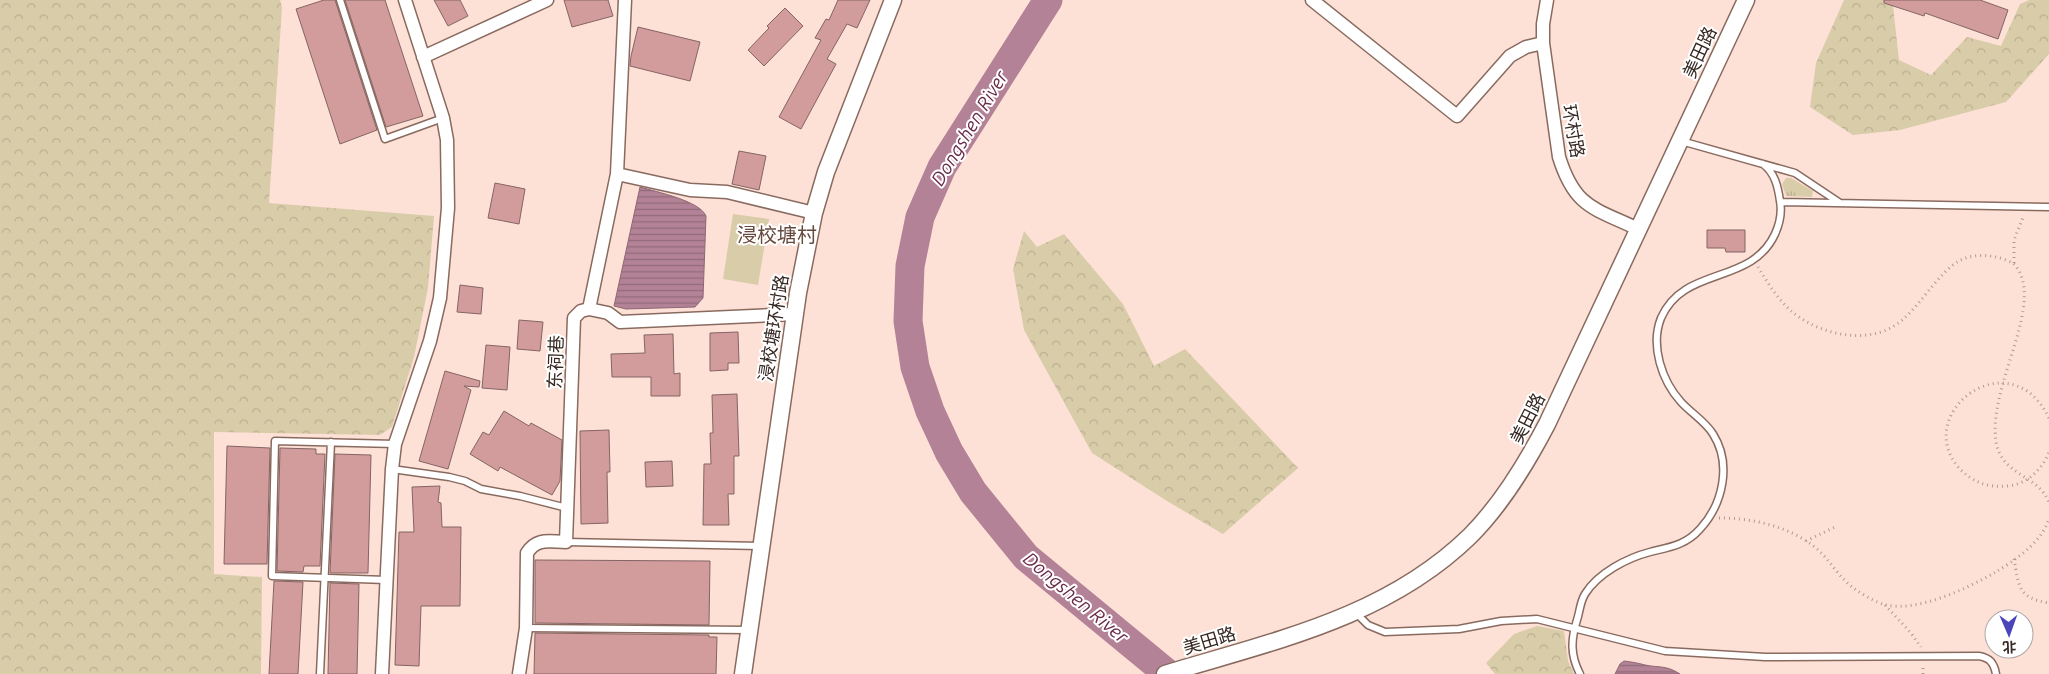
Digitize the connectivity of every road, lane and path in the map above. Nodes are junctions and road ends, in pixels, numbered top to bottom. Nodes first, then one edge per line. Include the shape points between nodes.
1 (340, 0) edge
2 (405, 0) edge
3 (546, 0) edge
4 (625, 0) edge
5 (893, 0) edge
6 (1312, 0) edge
7 (1547, 0) edge
8 (1746, 0) edge
9 (1543, 43) junction
10 (423, 57) junction
11 (443, 118) junction
12 (1680, 140) junction
13 (1764, 164) junction
14 (617, 174) junction
15 (1780, 202) junction
16 (1842, 204) junction
17 (2028, 207) junction
18 (2049, 207) edge
19 (814, 213) junction
20 (1638, 229) junction
21 (1754, 260) junction
22 (2014, 263) junction
23 (2023, 268) dead end
24 (589, 309) junction
25 (795, 314) junction
26 (2012, 384) junction
27 (2008, 392) dead end
28 (2004, 401) dead end
29 (2049, 418) edge
30 (331, 442) junction
31 (395, 444) junction
32 (2049, 452) edge
33 (392, 469) junction
34 (2028, 479) junction
35 (2049, 502) edge
36 (567, 508) junction
37 (1709, 518) junction
38 (2049, 518) edge
39 (1835, 527) dead end
40 (1806, 541) junction
41 (566, 542) junction
42 (762, 546) junction
43 (2014, 559) junction
44 (325, 578) junction
45 (386, 580) junction
46 (2049, 603) edge
47 (1884, 604) junction
48 (1356, 613) junction
49 (1575, 627) junction
50 (526, 628) junction
51 (750, 630) junction
52 (1923, 656) junction
53 (320, 674) edge
54 (382, 674) edge
55 (519, 674) edge
56 (744, 674) edge
57 (1165, 674) edge
58 (1580, 674) edge
59 (1923, 674) edge
60 (1996, 674) edge

1 - 11 lane via 386,139
2 - 10 street
3 - 10 street
4 - 14 street
5 - 19 street, 浸校塘环村路 via 840,132
6 - 9 street via 1457,116 1510,56 1526,47
7 - 9 street, 环村路
8 - 12 street, 美田路
9 - 20 street, 环村路 via 1560,157 1570,186 1588,205
10 - 11 street
11 - 31 street via 449,172 440,298 420,375
12 - 13 lane
12 - 20 street, 美田路
13 - 15 lane via 1774,178
13 - 16 lane via 1795,173
14 - 19 street via 690,190 727,192
14 - 24 street
15 - 16 lane
15 - 21 lane via 1781,217 1776,232 1769,245
16 - 17 lane
17 - 18 lane
17 - 22 path via 2014,240
19 - 25 street, 浸校塘环村路
20 - 48 street, 美田路 via 1547,424 1500,501 1470,536 1435,567 1398,592
21 - 22 path via 1782,302 1798,317 1828,331 1861,336 1883,331 1900,322 1949,268 1966,257 1994,257
21 - 37 lane via 1684,290 1672,300 1658,333 1659,359 1668,383 1709,428 1722,453 1723,483
22 - 23 path
24 - 25 street via 608,313 620,322
24 - 36 street, 东祠巷 via 580,311 574,318
25 - 42 street, 浸校塘环村路
26 - 27 path
26 - 29 path via 2029,392 2042,404
26 - 34 path via 1986,385 1962,398 1952,413 1947,431 1948,447 1966,475 1980,484 2012,486
28 - 34 path via 1997,422 1998,450 2005,463
30 - 31 lane
30 - 44 lane
30 - 44 lane via 275,440 272,576
31 - 33 street
32 - 34 path via 2040,468
33 - 36 lane via 449,476 481,489
33 - 45 street
34 - 35 path via 2042,490
36 - 41 street, 东祠巷
37 - 40 path via 1759,522
37 - 49 lane via 1684,543 1642,554 1608,572 1584,596
38 - 43 path via 2043,532
39 - 40 path
40 - 47 path via 1851,586
41 - 42 lane
41 - 50 street via 540,542 532,545 527,553
42 - 51 street, 浸校塘环村路
43 - 46 path via 2021,590 2032,599
43 - 47 path via 1980,581 1945,596 1905,606
44 - 45 lane
44 - 53 lane
45 - 54 street
47 - 52 path via 1919,643
48 - 49 lane via 1368,625 1385,632 1459,629 1520,619
48 - 57 street, 美田路
49 - 52 lane via 1665,651 1766,657
49 - 58 lane via 1572,652
50 - 51 lane
50 - 55 street
51 - 56 street, 浸校塘环村路
52 - 59 path
52 - 60 lane via 1987,657

